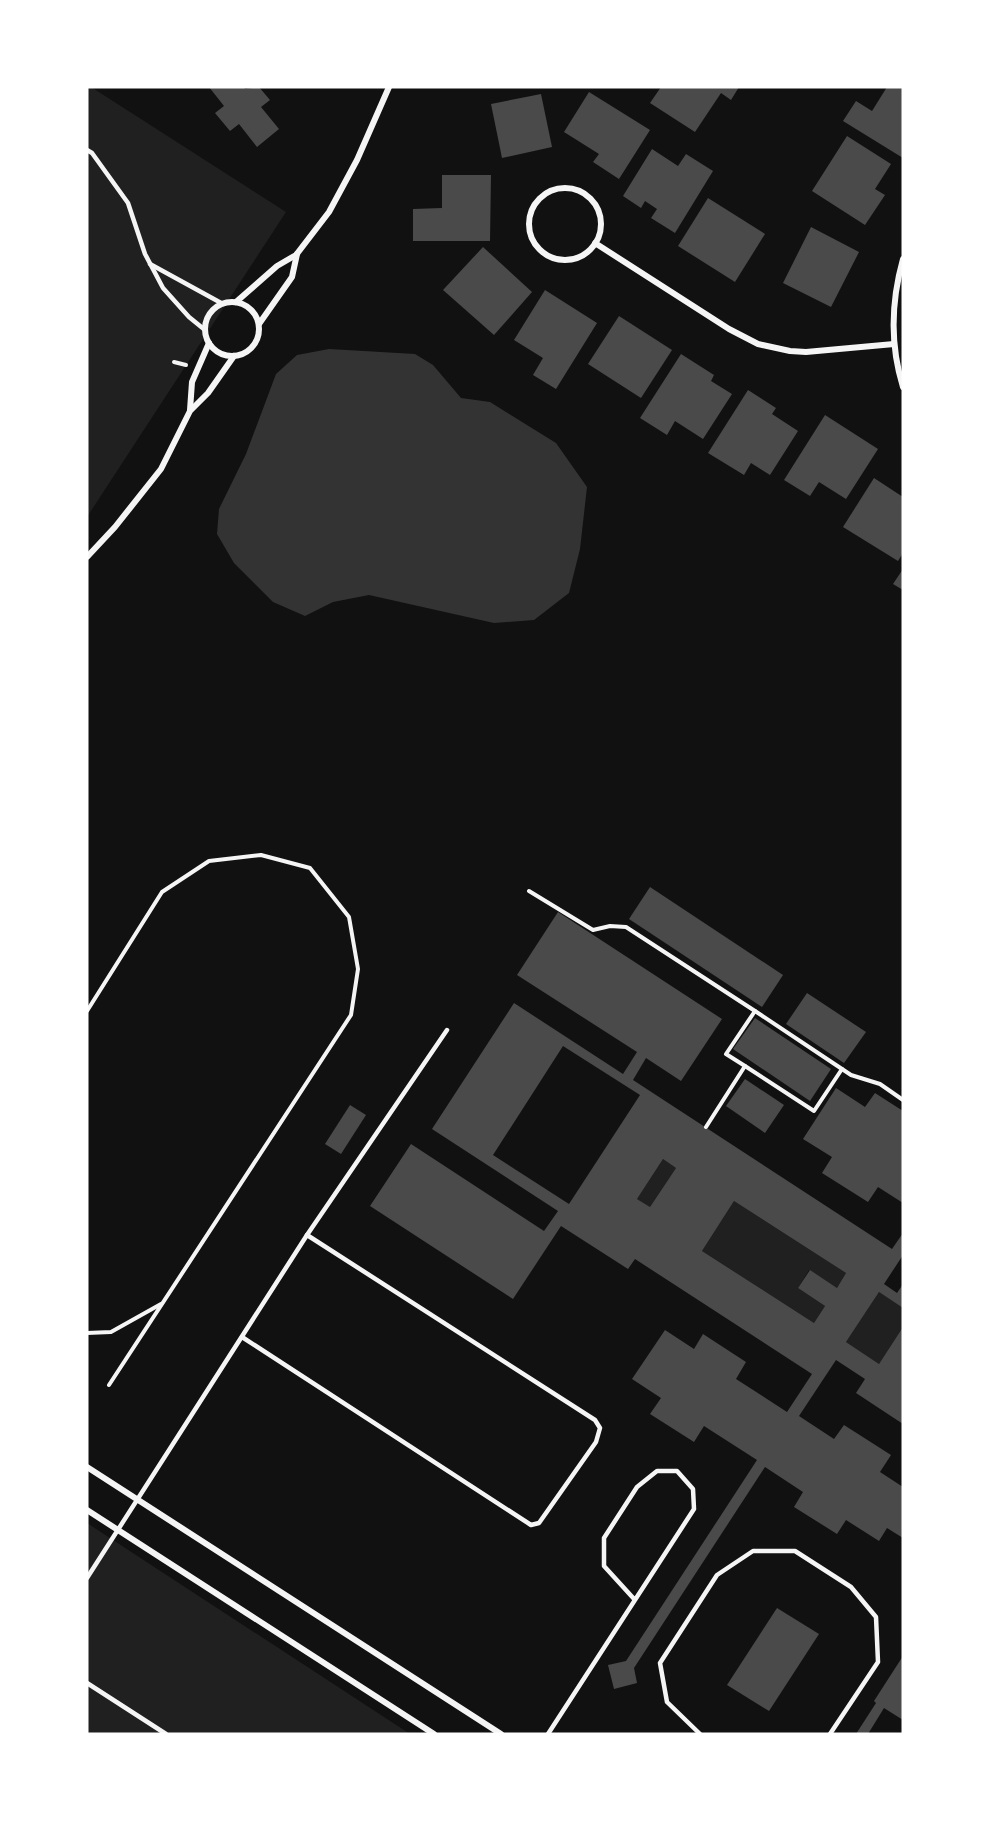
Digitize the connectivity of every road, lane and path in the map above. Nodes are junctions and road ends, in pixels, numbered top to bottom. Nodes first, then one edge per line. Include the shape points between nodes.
1 (389, 87) edge
2 (87, 150) edge
3 (595, 243) junction
4 (297, 253) junction
5 (903, 259) edge
6 (150, 264) junction
7 (236, 302) junction
8 (223, 304) junction
9 (259, 324) junction
10 (205, 330) junction
11 (209, 343) junction
12 (894, 344) junction
13 (234, 356) junction
14 (174, 362) dead end
15 (186, 365) dead end
16 (903, 387) edge
17 (190, 411) junction
18 (87, 557) edge
19 (529, 891) dead end
20 (87, 1011) edge
21 (755, 1011) junction
22 (447, 1030) dead end
23 (745, 1066) junction
24 (842, 1069) junction
25 (903, 1100) edge
26 (706, 1127) dead end
27 (307, 1235) junction
28 (162, 1304) junction
29 (87, 1333) edge
30 (242, 1337) junction
31 (109, 1385) dead end
32 (87, 1467) edge
33 (138, 1499) junction
34 (87, 1510) edge
35 (118, 1530) junction
36 (87, 1578) edge
37 (635, 1600) junction
38 (87, 1683) edge
39 (166, 1734) edge
40 (434, 1734) edge
41 (501, 1734) edge
42 (548, 1734) edge
43 (700, 1734) edge
44 (831, 1734) edge

1 - 4 street via 329,212
2 - 6 lane via 128,203
3 - 3 street via 601,219 590,197 566,187 538,198 528,221 529,232 543,253 567,260 583,255
3 - 12 street via 758,344 806,352
4 - 7 street
4 - 9 street via 292,277
5 - 12 street via 893,312
6 - 8 lane
6 - 10 lane via 163,288
7 - 8 street
7 - 9 street via 251,309
8 - 10 street via 210,314
9 - 13 street via 254,346
10 - 11 street
11 - 13 street via 219,353
11 - 17 street via 192,382
12 - 16 street
13 - 17 street
14 - 15 path
17 - 18 street via 161,468
19 - 21 path via 593,930 626,927
20 - 28 path via 162,892 209,861 261,855 310,868 349,917 358,969 351,1015
21 - 23 path via 726,1054
21 - 24 path
22 - 27 lane
23 - 24 path via 814,1111
23 - 26 path
24 - 25 path via 879,1084
27 - 30 lane
27 - 30 lane via 595,1420 600,1428 596,1442 539,1524 531,1525
28 - 29 path via 111,1332
28 - 31 path
30 - 33 lane
32 - 33 street
33 - 35 lane
33 - 41 street
34 - 35 street
35 - 36 lane
35 - 40 street
37 - 37 lane via 694,1509 693,1489 677,1471 657,1471 637,1486 604,1538 604,1566
37 - 42 lane
38 - 39 lane
43 - 44 lane via 667,1702 660,1663 717,1575 753,1551 795,1551 851,1587 876,1617 878,1662

